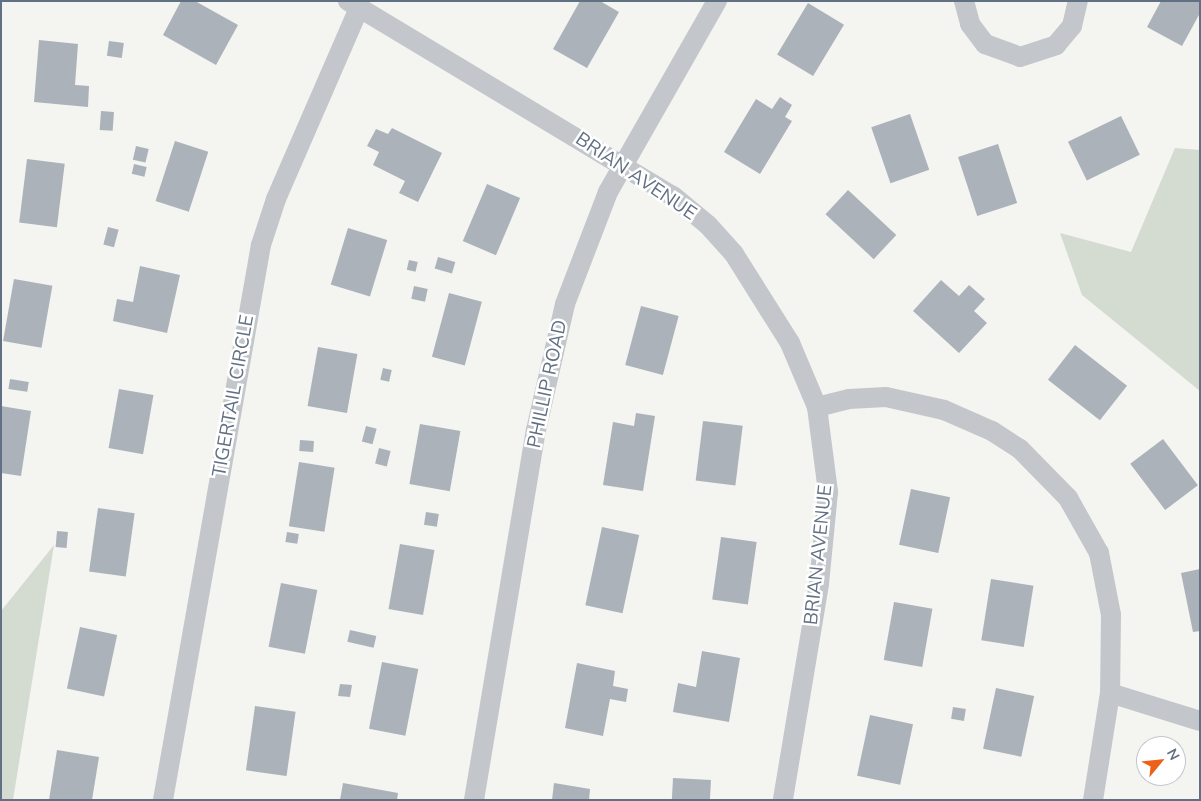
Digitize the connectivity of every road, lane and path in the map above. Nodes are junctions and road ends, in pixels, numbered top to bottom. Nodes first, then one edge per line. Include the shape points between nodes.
1 (717, 1) edge
2 (964, 1) edge
3 (1078, 1) edge
4 (354, 5) edge
5 (624, 163) junction
6 (818, 407) junction
7 (1110, 693) junction
8 (1200, 721) edge
9 (163, 800) edge
10 (474, 800) edge
11 (783, 800) edge
12 (1093, 800) edge

1 - 5 street, PHILLIP ROAD
2 - 3 street via 970,24 985,44 1020,57 1056,45 1072,26
4 - 5 street, BRIAN AVENUE
4 - 9 street, TIGERTAIL CIRCLE via 276,198 261,245
5 - 6 street, BRIAN AVENUE via 680,202 734,254 790,343
5 - 10 street, PHILLIP ROAD via 579,261 553,344
6 - 7 street via 849,399 886,397 916,402 992,431 1020,449 1045,473 1068,498 1099,553 1111,615
6 - 11 street, BRIAN AVENUE via 828,492 825,531
7 - 8 street
7 - 12 street

